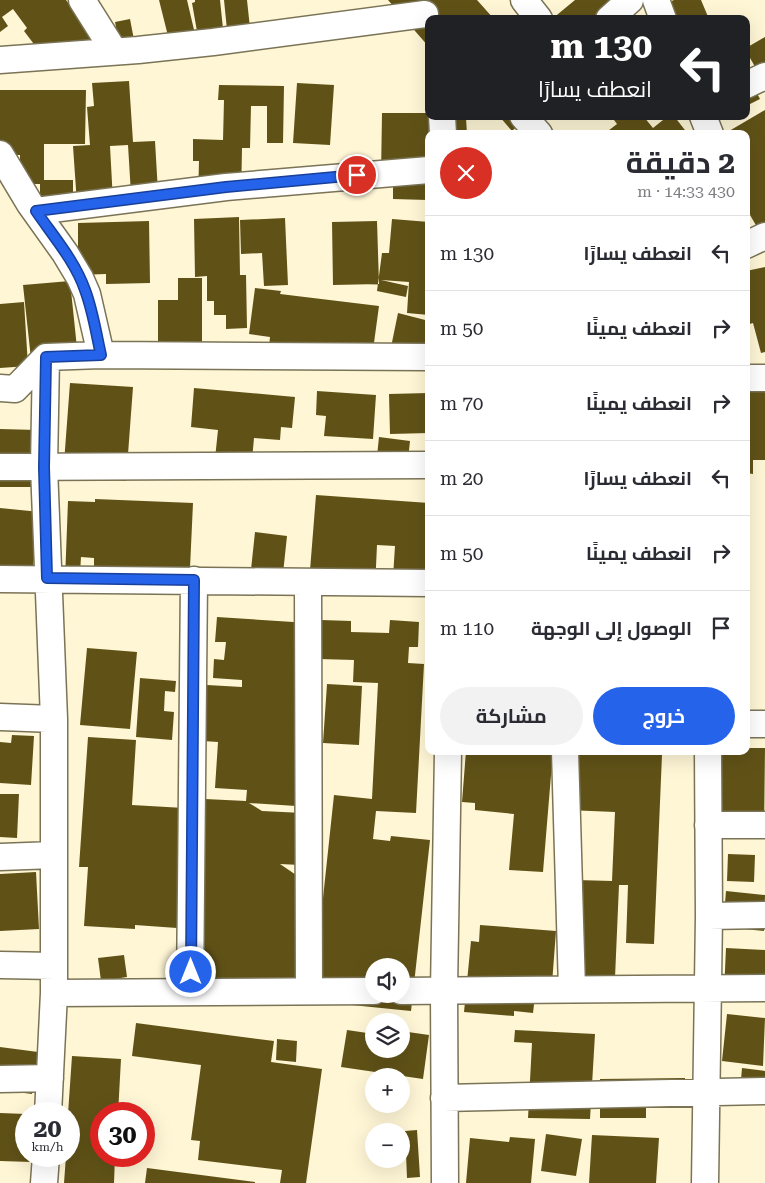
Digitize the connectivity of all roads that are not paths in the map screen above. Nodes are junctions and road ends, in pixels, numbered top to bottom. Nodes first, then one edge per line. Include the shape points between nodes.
1 (82, 0) edge
2 (524, 0) edge
3 (630, 0) edge
4 (656, 0) edge
5 (421, 11) edge
6 (536, 15) edge
7 (613, 15) edge
8 (662, 15) edge
9 (114, 51) junction
10 (0, 60) edge
11 (765, 76) edge
12 (750, 83) edge
13 (527, 120) edge
14 (535, 130) edge
15 (0, 154) edge
16 (425, 170) edge
17 (36, 211) junction
18 (101, 355) junction
19 (46, 357) junction
20 (425, 357) edge
21 (750, 378) edge
22 (765, 378) edge
23 (0, 388) edge
24 (0, 466) edge
25 (425, 466) edge
26 (44, 467) junction
27 (47, 578) junction
28 (0, 579) edge
29 (194, 580) junction
30 (308, 582) junction
31 (425, 583) edge
32 (0, 718) edge
33 (54, 719) junction
34 (750, 724) edge
35 (765, 724) edge
36 (448, 755) edge
37 (566, 755) edge
38 (708, 755) edge
39 (708, 825) junction
40 (765, 825) edge
41 (54, 855) junction
42 (0, 857) edge
43 (765, 915) edge
44 (709, 916) junction
45 (0, 965) edge
46 (54, 966) junction
47 (709, 988) junction
48 (765, 988) edge
49 (572, 989) junction
50 (410, 990) edge
51 (444, 990) junction
52 (309, 991) junction
53 (365, 991) edge
54 (190, 992) junction
55 (54, 993) junction
56 (50, 1078) junction
57 (0, 1079) edge
58 (765, 1091) edge
59 (707, 1092) junction
60 (444, 1098) junction
61 (49, 1102) edge
62 (45, 1167) edge
63 (44, 1183) edge
64 (445, 1183) edge
65 (705, 1183) edge

1 - 9 street
2 - 6 street
3 - 7 street
4 - 8 street
5 - 9 street via 281,34
9 - 10 street
11 - 12 street
13 - 14 street
15 - 17 street
16 - 17 street via 226,187
17 - 18 street via 85,289
18 - 19 street
18 - 20 street
19 - 23 street via 15,389
19 - 26 street
21 - 22 street
24 - 26 street
25 - 26 street
26 - 27 street
27 - 28 street
27 - 29 street
27 - 33 street
29 - 30 street
29 - 54 street
30 - 31 street
30 - 52 street
32 - 33 street
33 - 41 street
34 - 35 street
36 - 51 street
37 - 49 street
38 - 39 street
39 - 40 street
39 - 44 street
41 - 42 street
41 - 46 street
43 - 44 street
44 - 47 street
45 - 46 street
46 - 55 street
47 - 48 street
47 - 49 street
47 - 59 street
49 - 51 street
50 - 51 street
51 - 60 street
52 - 53 street
52 - 54 street
54 - 55 street
55 - 56 street
56 - 57 street
56 - 61 street
58 - 59 street
59 - 60 street
59 - 65 street
60 - 64 street
62 - 63 street

